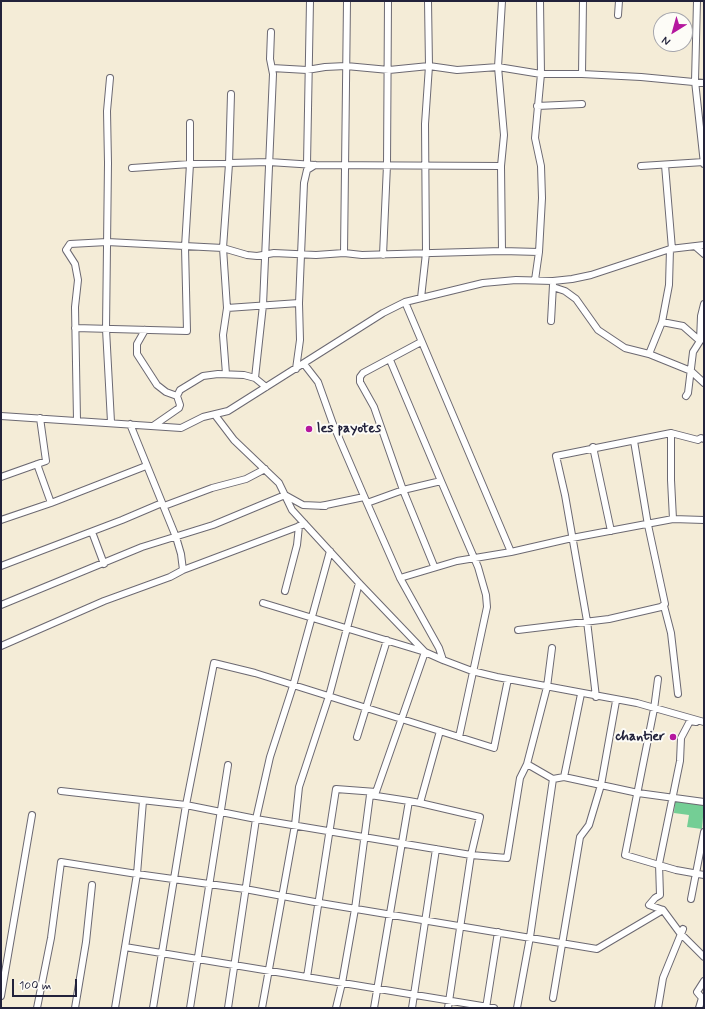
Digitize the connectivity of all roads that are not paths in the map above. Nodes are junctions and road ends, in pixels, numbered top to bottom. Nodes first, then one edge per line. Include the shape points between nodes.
1 (310, 1) edge
2 (347, 1) edge
3 (388, 1) edge
4 (428, 1) edge
5 (502, 1) edge
6 (540, 1) edge
7 (583, 1) edge
8 (619, 1) edge
9 (697, 1) edge
10 (618, 15) dead end
11 (271, 32) dead end
12 (346, 66) junction
13 (429, 66) junction
14 (498, 67) junction
15 (272, 68) junction
16 (307, 70) junction
17 (388, 70) junction
18 (541, 74) junction
19 (582, 74) junction
20 (110, 78) dead end
21 (695, 82) junction
22 (704, 83) edge
23 (231, 94) dead end
24 (582, 104) dead end
25 (537, 106) junction
26 (190, 123) dead end
27 (269, 162) junction
28 (704, 163) edge
29 (190, 164) junction
30 (229, 164) junction
31 (307, 164) junction
32 (315, 165) junction
33 (346, 165) junction
34 (387, 165) junction
35 (665, 165) junction
36 (425, 166) junction
37 (501, 166) junction
38 (641, 166) dead end
39 (132, 168) dead end
40 (107, 242) junction
41 (704, 245) edge
42 (185, 247) junction
43 (696, 247) junction
44 (223, 248) junction
45 (671, 249) junction
46 (502, 251) junction
47 (539, 252) junction
48 (344, 253) junction
49 (426, 253) junction
50 (301, 254) junction
51 (704, 254) edge
52 (382, 255) junction
53 (265, 256) junction
54 (535, 280) junction
55 (553, 284) junction
56 (421, 298) junction
57 (405, 302) junction
58 (299, 303) junction
59 (704, 304) edge
60 (263, 305) junction
61 (227, 308) junction
62 (551, 321) dead end
63 (662, 322) junction
64 (75, 328) junction
65 (106, 329) junction
66 (145, 330) junction
67 (700, 341) junction
68 (421, 342) junction
69 (649, 354) junction
70 (390, 360) junction
71 (304, 364) junction
72 (296, 369) junction
73 (691, 371) junction
74 (226, 374) junction
75 (255, 378) junction
76 (703, 380) edge
77 (266, 387) junction
78 (177, 396) junction
79 (686, 396) dead end
80 (215, 415) junction
81 (1, 416) edge
82 (40, 418) junction
83 (76, 420) junction
84 (111, 422) junction
85 (130, 424) junction
86 (153, 426) junction
87 (671, 432) junction
88 (703, 436) edge
89 (634, 442) junction
90 (594, 447) junction
91 (37, 464) junction
92 (146, 466) junction
93 (265, 469) junction
94 (1, 477) edge
95 (441, 481) junction
96 (403, 490) junction
97 (284, 495) junction
98 (364, 497) junction
99 (51, 503) junction
100 (367, 503) junction
101 (163, 504) junction
102 (325, 506) junction
103 (292, 510) junction
104 (674, 518) junction
105 (1, 520) edge
106 (704, 520) edge
107 (302, 525) junction
108 (648, 525) junction
109 (611, 531) junction
110 (92, 532) junction
111 (176, 537) junction
112 (572, 538) junction
113 (330, 551) junction
114 (511, 552) junction
115 (474, 558) junction
116 (104, 564) junction
117 (1, 566) edge
118 (434, 566) junction
119 (183, 570) junction
120 (400, 578) junction
121 (359, 583) junction
122 (285, 591) dead end
123 (263, 603) dead end
124 (1, 605) edge
125 (664, 606) junction
126 (312, 618) junction
127 (587, 621) junction
128 (347, 628) junction
129 (518, 630) dead end
130 (387, 640) junction
131 (1, 646) edge
132 (552, 648) dead end
133 (425, 652) junction
134 (443, 660) junction
135 (472, 671) junction
136 (508, 679) junction
137 (658, 679) dead end
138 (293, 686) junction
139 (547, 687) junction
140 (581, 694) junction
141 (678, 694) dead end
142 (329, 696) junction
143 (596, 697) junction
144 (616, 700) junction
145 (366, 708) junction
146 (654, 709) junction
147 (403, 719) junction
148 (704, 722) edge
149 (440, 731) junction
150 (459, 737) junction
151 (356, 738) dead end
152 (527, 764) junction
153 (228, 765) dead end
154 (564, 777) junction
155 (553, 779) junction
156 (601, 785) junction
157 (61, 791) dead end
158 (638, 793) junction
159 (373, 794) junction
160 (672, 797) junction
161 (144, 801) junction
162 (409, 801) junction
163 (704, 802) edge
164 (420, 803) junction
165 (186, 805) junction
166 (221, 813) junction
167 (32, 815) dead end
168 (256, 819) junction
169 (295, 825) junction
170 (330, 831) junction
171 (704, 832) edge
172 (366, 836) junction
173 (402, 842) junction
174 (436, 849) junction
175 (471, 855) junction
176 (659, 864) junction
177 (137, 874) junction
178 (696, 874) junction
179 (704, 875) edge
180 (175, 879) junction
181 (211, 884) junction
182 (92, 885) dead end
183 (245, 889) junction
184 (283, 897) junction
185 (691, 899) dead end
186 (320, 903) junction
187 (355, 909) junction
188 (663, 910) junction
189 (389, 914) junction
190 (425, 920) junction
191 (461, 927) junction
192 (682, 931) junction
193 (498, 932) junction
194 (530, 937) junction
195 (563, 942) junction
196 (125, 947) junction
197 (162, 955) junction
198 (704, 956) edge
199 (198, 960) junction
200 (234, 965) junction
201 (268, 971) junction
202 (307, 977) junction
203 (704, 981) edge
204 (342, 983) junction
205 (377, 988) junction
206 (415, 994) junction
207 (1, 996) edge
208 (553, 998) dead end
209 (449, 1001) junction
210 (486, 1007) edge
211 (37, 1008) edge
212 (75, 1008) edge
213 (115, 1008) edge
214 (153, 1008) edge
215 (190, 1008) edge
216 (228, 1008) edge
217 (262, 1008) edge
218 (336, 1008) edge
219 (374, 1008) edge
220 (412, 1008) edge
221 (448, 1008) edge
222 (494, 1008) edge
223 (517, 1008) edge
224 (658, 1008) edge
225 (699, 1008) edge

1 - 16 street
2 - 12 street
3 - 17 street
4 - 13 street
5 - 14 street
6 - 18 street
7 - 19 street
8 - 10 street
9 - 21 street
11 - 15 street
12 - 16 street via 325,66
12 - 17 street
12 - 33 street
13 - 14 street via 458,70
13 - 17 street
13 - 36 street
14 - 18 street
14 - 37 street via 504,135
15 - 16 street
15 - 27 street
16 - 31 street
17 - 34 street
18 - 19 street
18 - 25 street
19 - 21 street
20 - 40 street via 107,111
21 - 22 street
21 - 28 street
23 - 30 street
24 - 25 street
25 - 47 street via 536,138 541,166 542,198
26 - 29 street
27 - 30 street
27 - 31 street
27 - 53 street
28 - 35 street
29 - 30 street
29 - 39 street
29 - 42 street
30 - 44 street
31 - 32 street
32 - 33 street
32 - 50 street via 305,174
33 - 34 street
33 - 48 street
34 - 36 street
34 - 52 street
35 - 38 street
35 - 45 street
36 - 37 street
36 - 49 street
37 - 46 street
40 - 42 street
40 - 64 street via 70,244 66,248 75,264 78,280
40 - 65 street
41 - 43 street
42 - 44 street
42 - 66 street via 187,331
43 - 45 street
43 - 51 street
44 - 53 street via 247,255
44 - 61 street
45 - 55 street
45 - 63 street via 669,285
46 - 47 street
46 - 49 street
47 - 54 street
48 - 50 street
48 - 52 street
49 - 52 street
49 - 56 street
50 - 53 street via 274,253
50 - 58 street
53 - 60 street
54 - 55 street
54 - 56 street via 483,283
55 - 62 street
55 - 69 street via 576,299 598,330 625,348
56 - 57 street
57 - 68 street
57 - 71 street via 383,313
58 - 60 street
58 - 72 street via 300,340
59 - 67 street
60 - 61 street
60 - 75 street
61 - 74 street via 223,335
63 - 67 street via 684,326
63 - 69 street
64 - 65 street
64 - 83 street
65 - 66 street
65 - 84 street
66 - 78 street via 137,344 137,354 157,385
67 - 73 street via 693,352
68 - 70 street
68 - 114 street
69 - 73 street
70 - 95 street
70 - 96 street via 363,373 360,382 374,407
71 - 72 street
71 - 98 street via 318,382
72 - 77 street
73 - 76 street
73 - 79 street
74 - 75 street
74 - 78 street via 197,379 180,390
75 - 77 street
77 - 80 street via 228,412
78 - 86 street via 179,408
80 - 86 street via 203,417 177,429
80 - 93 street via 234,440
81 - 82 street
82 - 83 street
82 - 91 street via 46,461
83 - 84 street
84 - 85 street
85 - 86 street
85 - 92 street
87 - 88 street via 698,440
87 - 89 street
87 - 104 street
89 - 90 street
89 - 108 street
90 - 109 street
90 - 112 street via 556,456
91 - 94 street
91 - 99 street
92 - 99 street
92 - 101 street
93 - 97 street via 282,487
93 - 101 street via 246,478
95 - 96 street
95 - 115 street
96 - 100 street
96 - 118 street
97 - 102 street via 303,505
97 - 103 street
97 - 111 street via 213,525
98 - 100 street
98 - 102 street
99 - 105 street
100 - 120 street
101 - 110 street
101 - 111 street
102 - 103 street
103 - 107 street
104 - 106 street
104 - 108 street
107 - 113 street
107 - 119 street
107 - 122 street
108 - 109 street
108 - 125 street via 666,602
109 - 112 street
110 - 116 street
110 - 117 street
111 - 116 street via 142,547
111 - 119 street
112 - 114 street
112 - 127 street
113 - 121 street
113 - 126 street
114 - 115 street
115 - 118 street
115 - 135 street via 486,595 487,607
116 - 124 street
118 - 120 street
119 - 131 street
120 - 134 street via 439,648
121 - 128 street
121 - 133 street
123 - 126 street
125 - 127 street via 624,616
125 - 141 street via 671,633
126 - 128 street
126 - 138 street
127 - 129 street
127 - 143 street
128 - 130 street
128 - 142 street
130 - 133 street
130 - 145 street
132 - 139 street
133 - 134 street
133 - 147 street
134 - 135 street
135 - 136 street
135 - 150 street
136 - 139 street
136 - 150 street via 494,748
137 - 146 street
138 - 142 street
138 - 165 street via 214,663
138 - 168 street via 270,758
139 - 140 street
139 - 152 street
140 - 143 street
140 - 154 street
142 - 145 street
142 - 169 street via 299,787
143 - 144 street
144 - 146 street
144 - 156 street
145 - 147 street
145 - 151 street
146 - 148 street
146 - 158 street
147 - 149 street
147 - 159 street
148 - 160 street via 690,721 681,738 680,761
149 - 150 street
149 - 164 street
152 - 155 street
152 - 175 street via 520,778 507,858
153 - 166 street
154 - 155 street
154 - 156 street
155 - 194 street
156 - 158 street
156 - 195 street via 589,825 580,837
157 - 161 street
158 - 160 street
158 - 176 street via 625,855
159 - 162 street
159 - 170 street via 336,789
159 - 172 street
160 - 163 street
160 - 176 street
161 - 165 street
161 - 177 street
162 - 164 street
162 - 173 street
164 - 175 street via 480,817
165 - 166 street
165 - 180 street
166 - 168 street
166 - 181 street
167 - 207 street
168 - 169 street
168 - 183 street
169 - 170 street
169 - 184 street
170 - 172 street
170 - 186 street
171 - 178 street
172 - 173 street
172 - 187 street
173 - 174 street
173 - 189 street
174 - 175 street
174 - 190 street
175 - 191 street
176 - 178 street
176 - 188 street via 660,895 649,905
177 - 180 street
177 - 196 street
177 - 211 street via 61,862
178 - 179 street
178 - 185 street
180 - 181 street
180 - 197 street
181 - 183 street
181 - 199 street
182 - 212 street
183 - 184 street
183 - 200 street
184 - 186 street
184 - 201 street
186 - 187 street
186 - 202 street
187 - 189 street
187 - 204 street
188 - 192 street
188 - 195 street via 597,949
189 - 190 street
189 - 205 street
190 - 191 street
190 - 206 street
191 - 193 street
191 - 209 street
192 - 198 street
192 - 224 street via 663,978
193 - 194 street
193 - 210 street
194 - 195 street
194 - 223 street
195 - 208 street
196 - 197 street
196 - 213 street
197 - 199 street
197 - 214 street
199 - 200 street
199 - 215 street
200 - 201 street
200 - 216 street
201 - 202 street
201 - 217 street
202 - 204 street
203 - 225 street via 697,992 702,998
204 - 205 street
204 - 218 street
205 - 206 street
205 - 219 street
206 - 209 street
206 - 220 street
209 - 210 street
209 - 221 street
210 - 222 street

